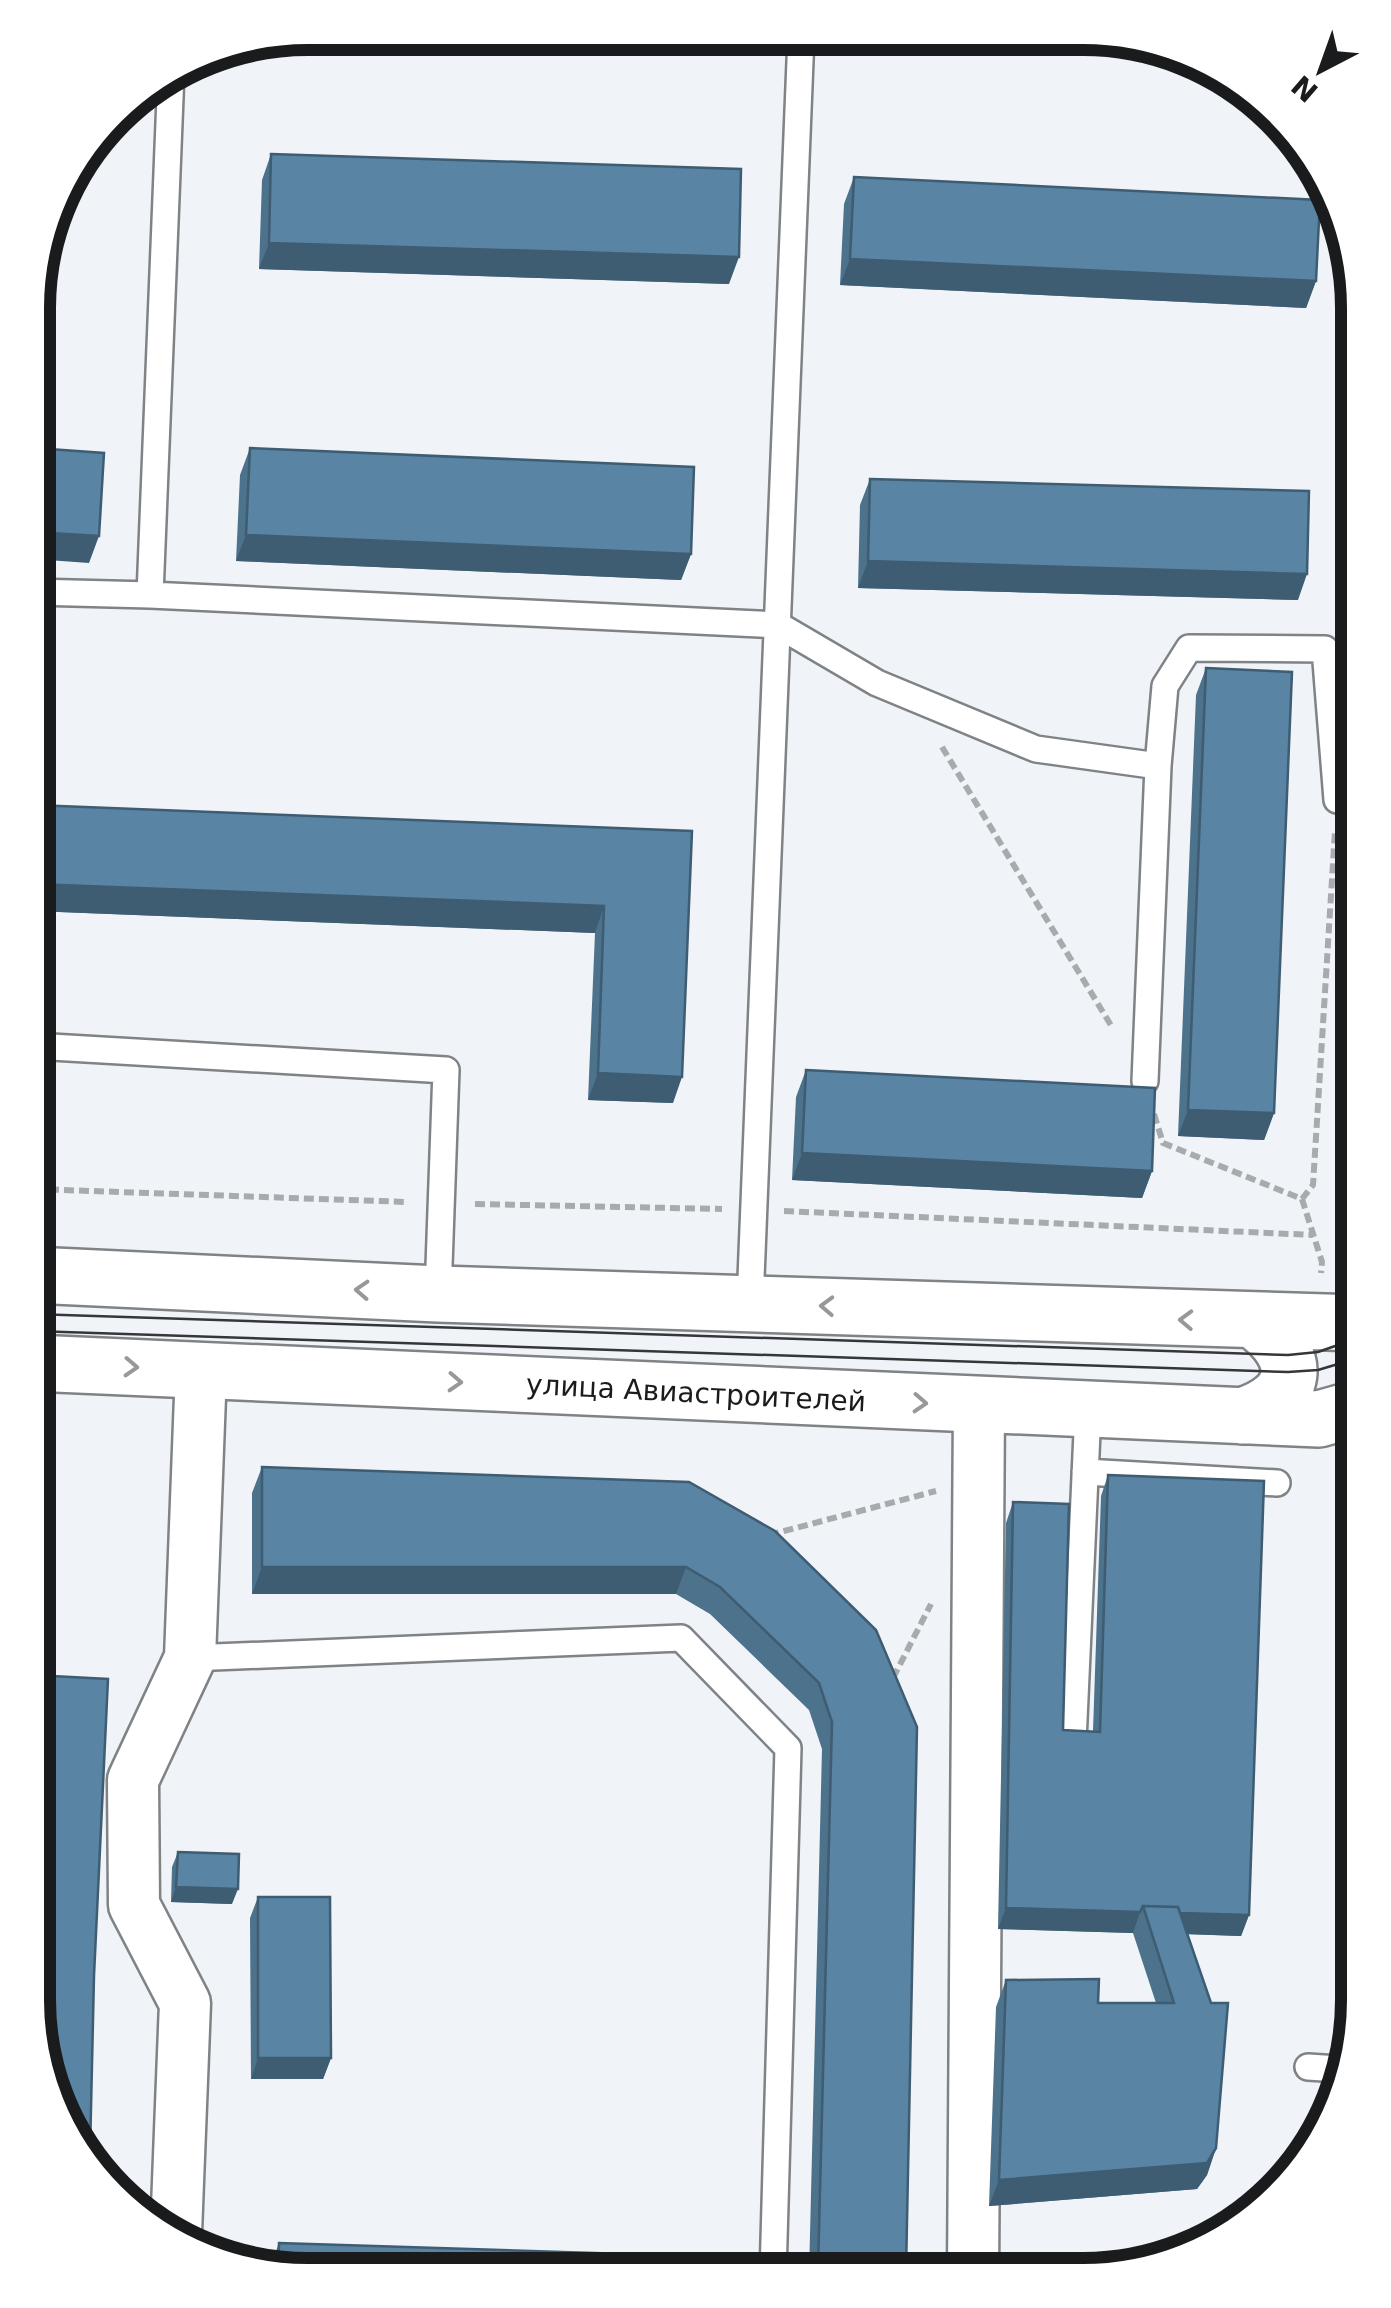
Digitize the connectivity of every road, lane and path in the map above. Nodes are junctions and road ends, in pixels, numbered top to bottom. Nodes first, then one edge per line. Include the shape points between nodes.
1 (800, 50) edge
2 (170, 91) edge
3 (50, 592) edge
4 (150, 595) junction
5 (778, 626) junction
6 (1341, 753) edge
7 (1158, 766) junction
8 (1341, 881) edge
9 (50, 1047) edge
10 (1144, 1081) dead end
11 (50, 1190) edge
12 (1302, 1199) dead end
13 (439, 1203) junction
14 (752, 1210) junction
15 (1313, 1235) dead end
16 (50, 1276) edge
17 (438, 1294) junction
18 (750, 1303) junction
19 (1340, 1317) edge
20 (1256, 1322) junction
21 (50, 1364) edge
22 (200, 1370) junction
23 (979, 1406) junction
24 (1088, 1410) junction
25 (1340, 1412) edge
26 (1242, 1416) junction
27 (1085, 1472) junction
28 (978, 1480) junction
29 (1277, 1483) dead end
30 (757, 1538) edge
31 (190, 1658) junction
32 (1073, 1742) edge
33 (1308, 2067) dead end
34 (1331, 2068) edge
35 (176, 2221) edge
36 (772, 2258) edge
37 (973, 2258) edge

1 - 5 lane
2 - 4 lane
3 - 4 lane
4 - 5 lane
5 - 7 lane via 877,683 1036,749
5 - 14 lane
6 - 7 lane via 1325,648 1189,648 1165,686
7 - 10 lane
8 - 12 path via 1313,1185
9 - 13 lane via 446,1070
11 - 13 path
13 - 14 path
13 - 17 lane
14 - 15 path
14 - 18 lane
17 -> 16 main road
17 - 18 main road
20 -> 18 main road
19 - 20 main road
20 - 26 main road via 1288,1354 1288,1372 1279,1399
21 -> 22 main road, улица Авиастроителей
22 -> 23 main road, улица Авиастроителей
22 - 31 street
23 - 24 main road, улица Авиастроителей
23 - 28 street
24 - 26 main road, улица Авиастроителей
24 - 27 lane
25 - 26 main road, улица Авиастроителей
27 - 29 lane
27 - 32 lane
28 - 30 path
28 - 37 street
31 - 35 street via 133,1780 134,1905 185,2003
31 - 36 lane via 681,1638 788,1748
33 - 34 lane

